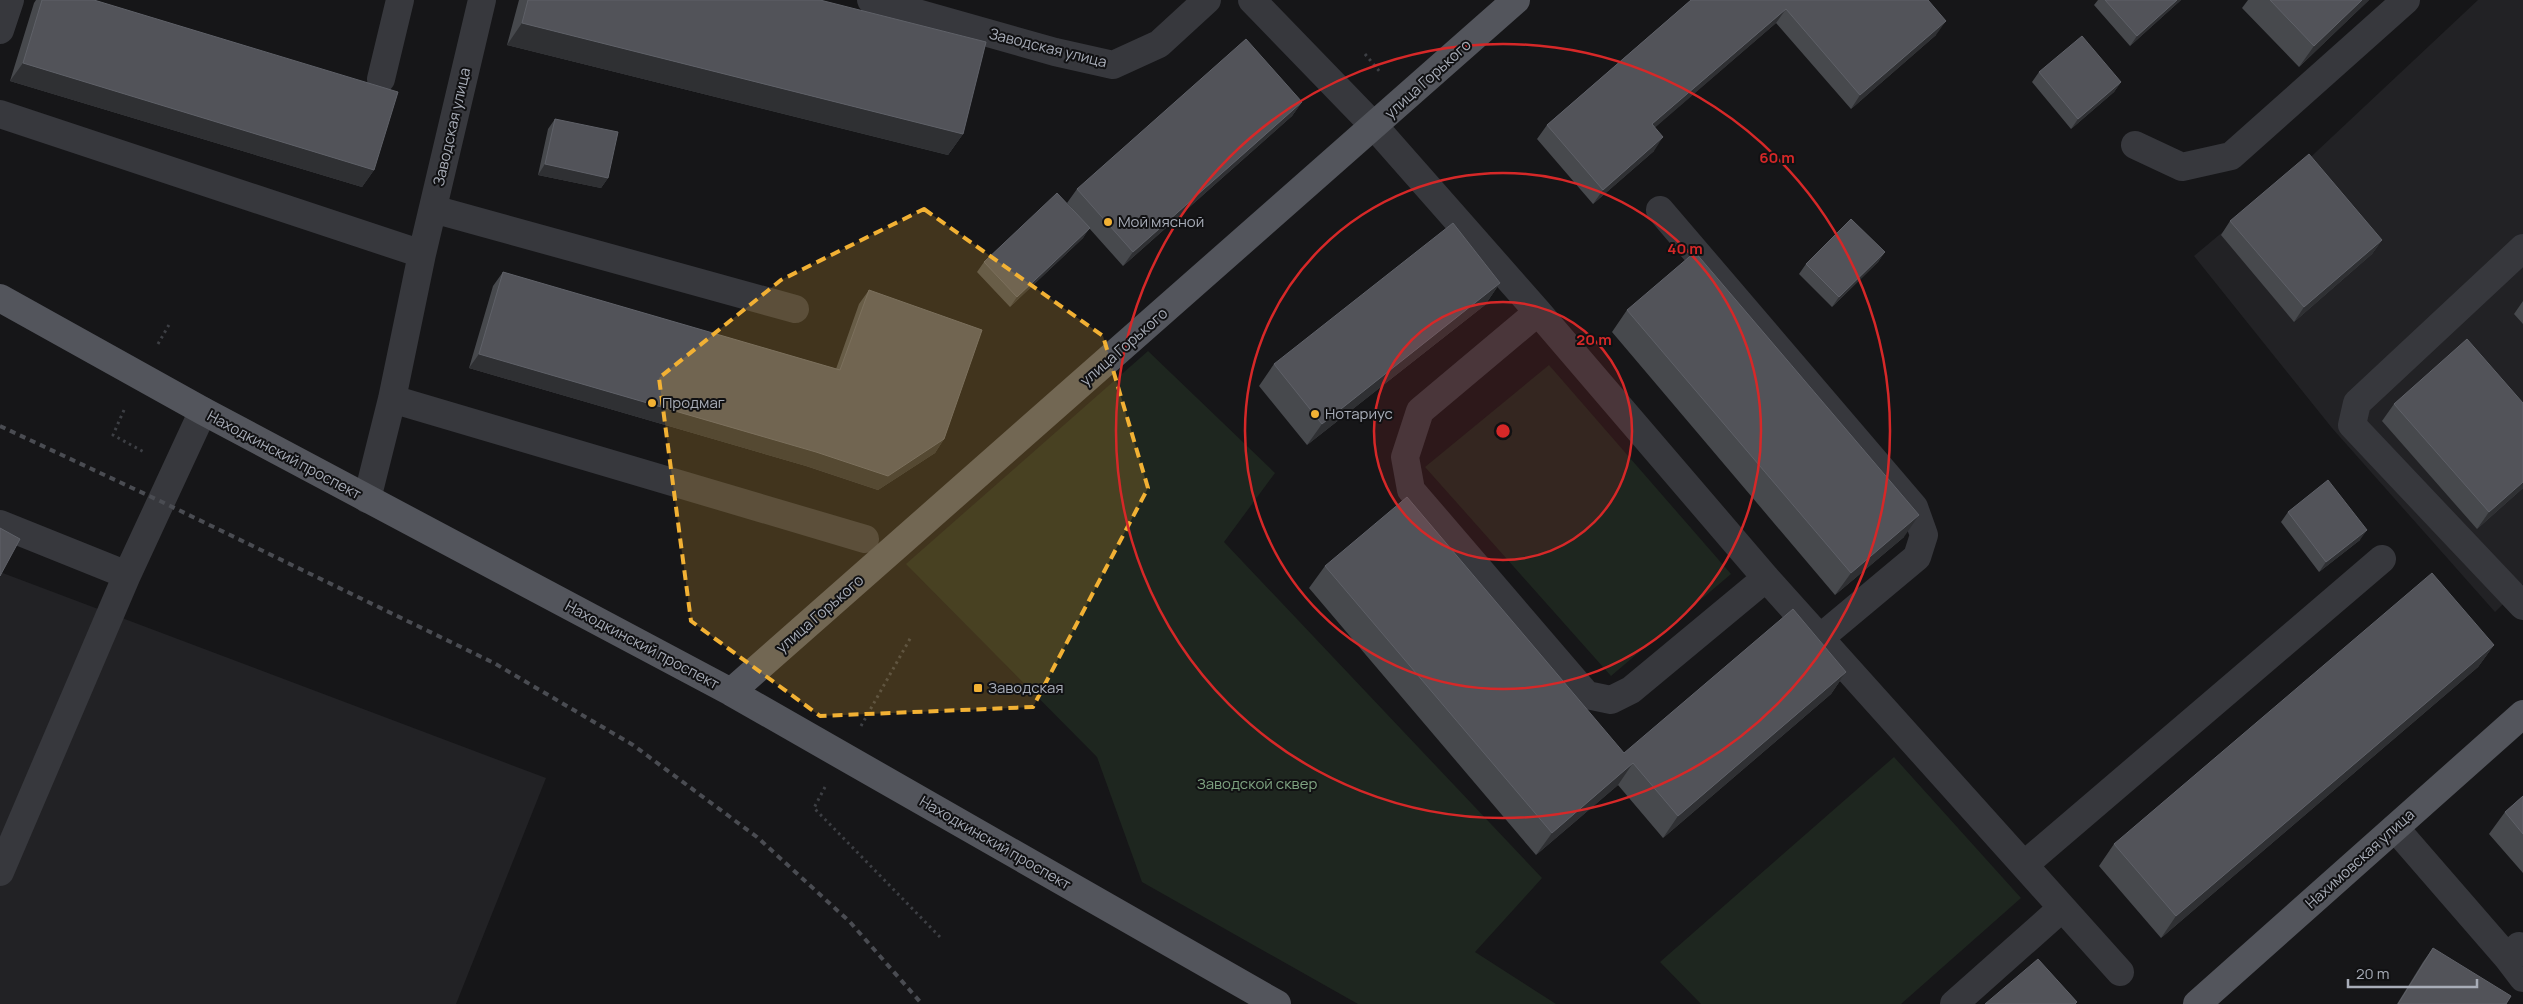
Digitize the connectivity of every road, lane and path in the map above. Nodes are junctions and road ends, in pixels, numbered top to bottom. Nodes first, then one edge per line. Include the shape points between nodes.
1 (10, 0) edge
2 (400, 0) edge
3 (482, 0) edge
4 (871, 0) edge
5 (1207, 0) edge
6 (1252, 0) edge
7 (1516, 0) edge
8 (2406, 0) edge
9 (0, 30) edge
10 (380, 79) dead end
11 (0, 114) edge
12 (1375, 127) junction
13 (2135, 145) dead end
14 (433, 209) junction
15 (1660, 210) dead end
16 (2523, 248) edge
17 (422, 254) junction
18 (0, 298) edge
19 (796, 308) dead end
20 (1538, 312) junction
21 (392, 399) junction
22 (203, 411) junction
23 (367, 499) junction
24 (0, 524) edge
25 (865, 539) dead end
26 (2382, 559) dead end
27 (127, 575) junction
28 (1766, 578) junction
29 (2523, 606) edge
30 (1820, 638) junction
31 (731, 692) junction
32 (2523, 714) edge
33 (2395, 828) junction
34 (2024, 865) junction
35 (0, 872) edge
36 (2062, 908) junction
37 (2518, 950) edge
38 (2120, 972) dead end
39 (2523, 978) edge
40 (1277, 1004) edge
41 (1954, 1004) edge
42 (2197, 1004) edge

1 - 9 street
2 - 10 street
3 - 14 street, Заводская улица
4 - 5 street, Заводская улица via 1113,65 1159,44
6 - 12 street
7 - 12 main road, улица Горького
8 - 13 street via 2231,156 2182,167
11 - 17 street
12 - 20 street
12 - 31 main road, улица Горького
14 - 17 street, Заводская улица
14 - 19 street
15 - 30 street via 1914,507 1924,535 1917,557
16 - 29 street via 2357,402 2352,425
17 - 21 street, Заводская улица
18 - 22 main road, Находкинский проспект
20 - 28 street
20 - 28 street via 1420,412 1406,458 1411,490 1587,695 1611,700 1631,690
21 - 23 street, Заводская улица
21 - 25 street
22 - 23 main road, Находкинский проспект
22 - 27 street
23 - 31 main road, Находкинский проспект
24 - 27 street
26 - 34 street
27 - 35 street
28 - 30 street
30 - 34 street
31 - 40 main road, Находкинский проспект
32 - 33 main road, Нахимовская улица
33 - 37 street
33 - 42 main road, Нахимовская улица
34 - 36 street
36 - 38 street
36 - 41 street
37 - 39 street

